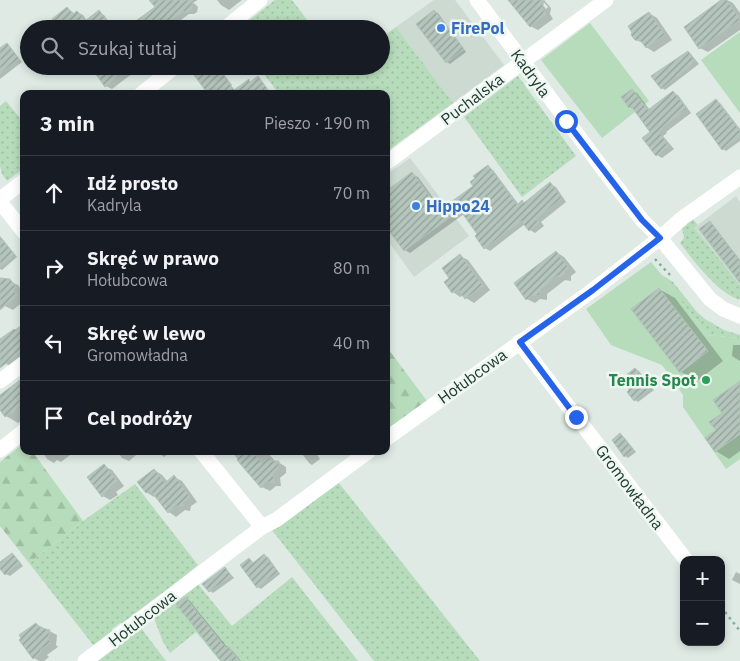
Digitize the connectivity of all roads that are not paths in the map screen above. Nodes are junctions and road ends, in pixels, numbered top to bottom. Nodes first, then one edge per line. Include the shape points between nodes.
1 (260, 0) edge
2 (477, 0) edge
3 (606, 0) edge
4 (235, 20) edge
5 (523, 61) junction
6 (165, 75) edge
7 (146, 90) edge
8 (390, 160) edge
9 (740, 177) edge
10 (20, 184) edge
11 (0, 201) edge
12 (20, 227) edge
13 (660, 238) junction
14 (740, 316) edge
15 (520, 342) junction
16 (20, 366) edge
17 (0, 381) edge
18 (20, 434) edge
19 (390, 436) edge
20 (0, 450) edge
21 (204, 455) edge
22 (364, 455) edge
23 (262, 527) junction
24 (683, 556) edge
25 (86, 661) edge

1 - 4 street
2 - 5 street, Kadryla
3 - 5 street, Puchalska
5 - 8 street, Puchalska
5 - 13 street, Kadryla via 603,170
6 - 7 street
9 - 13 street, Hołubcowa
10 - 11 street
11 - 12 street
13 - 14 street via 710,299
13 - 15 street, Hołubcowa
15 - 19 street, Hołubcowa
15 - 24 street, Gromowładna
16 - 17 street
18 - 20 street
21 - 23 street
22 - 23 street, Hołubcowa
23 - 25 street, Hołubcowa

